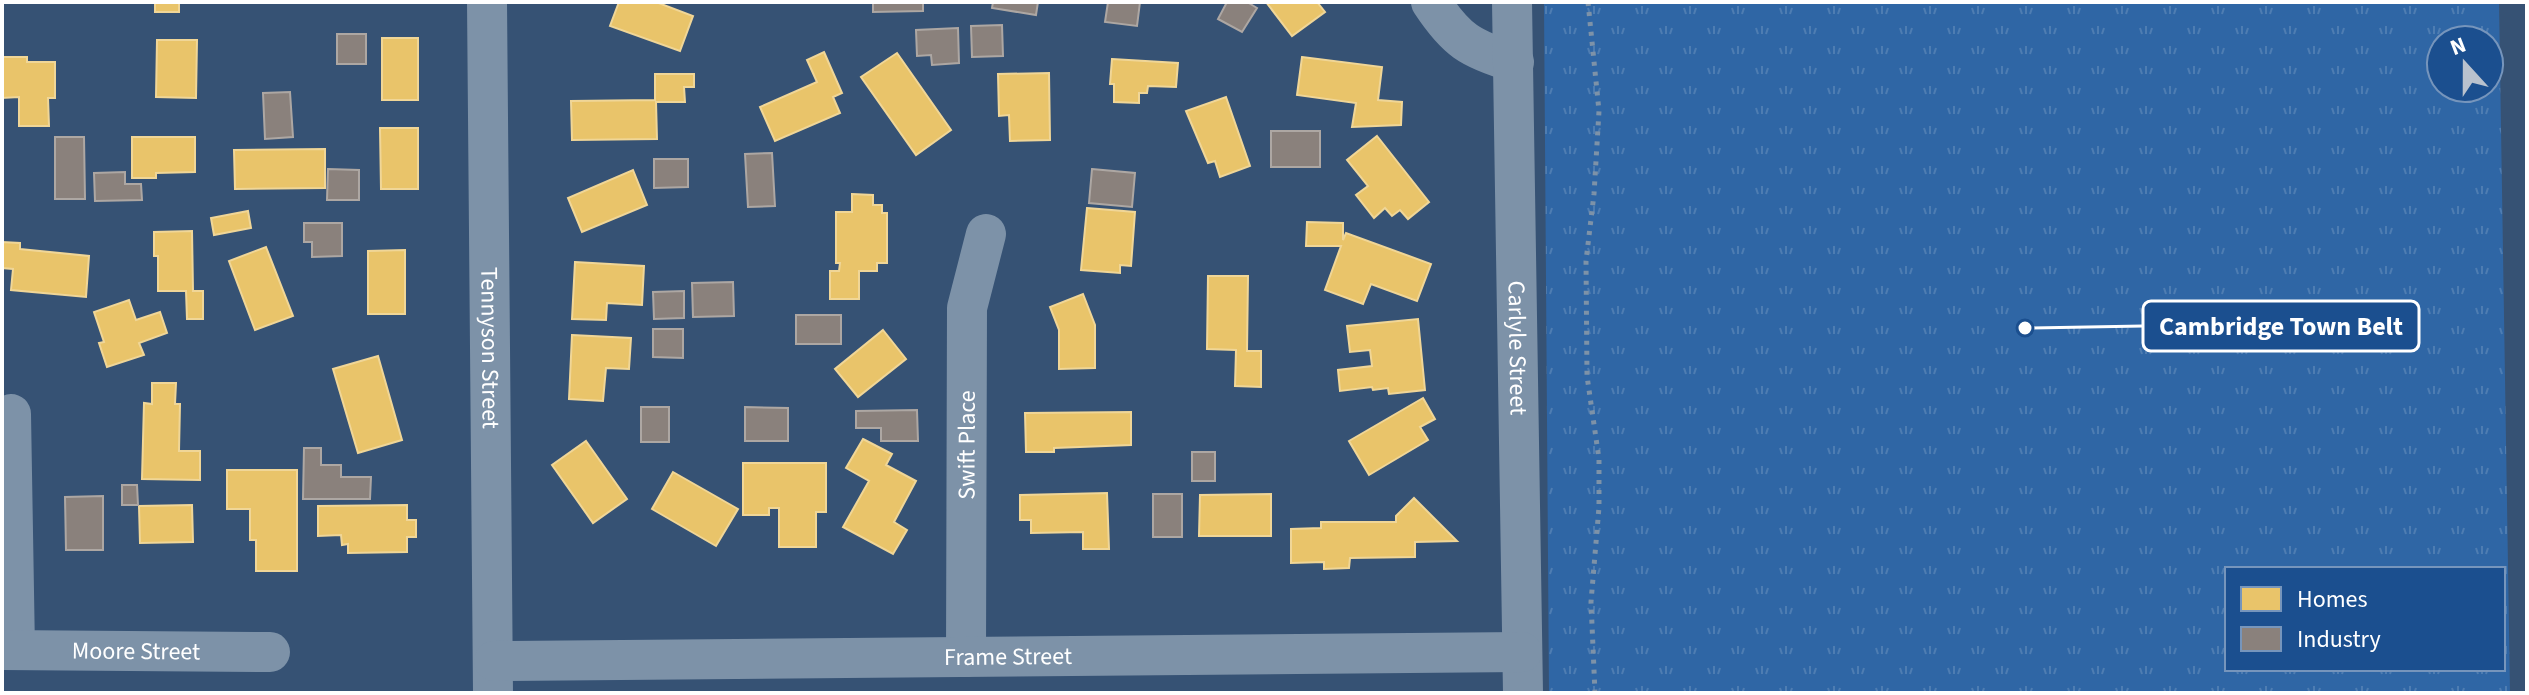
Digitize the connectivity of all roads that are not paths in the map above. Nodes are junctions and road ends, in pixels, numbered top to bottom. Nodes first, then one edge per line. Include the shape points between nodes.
1 (487, 2) edge
2 (1431, 2) edge
3 (1512, 2) edge
4 (1514, 62) junction
5 (986, 234) dead end
6 (11, 414) dead end
7 (9, 650) edge
8 (270, 652) dead end
9 (1522, 652) junction
10 (966, 657) junction
11 (493, 677) edge
12 (1523, 693) edge

1 - 11 street, Tennyson Street
2 - 4 street via 1449,29 1483,53
3 - 4 street, Carlyle Street
4 - 9 street, Carlyle Street
5 - 10 street, Swift Place via 967,308
6 - 7 street
7 - 8 street, Moore Street
9 - 10 street, Frame Street
9 - 12 street, Carlyle Street
10 - 11 street, Frame Street

